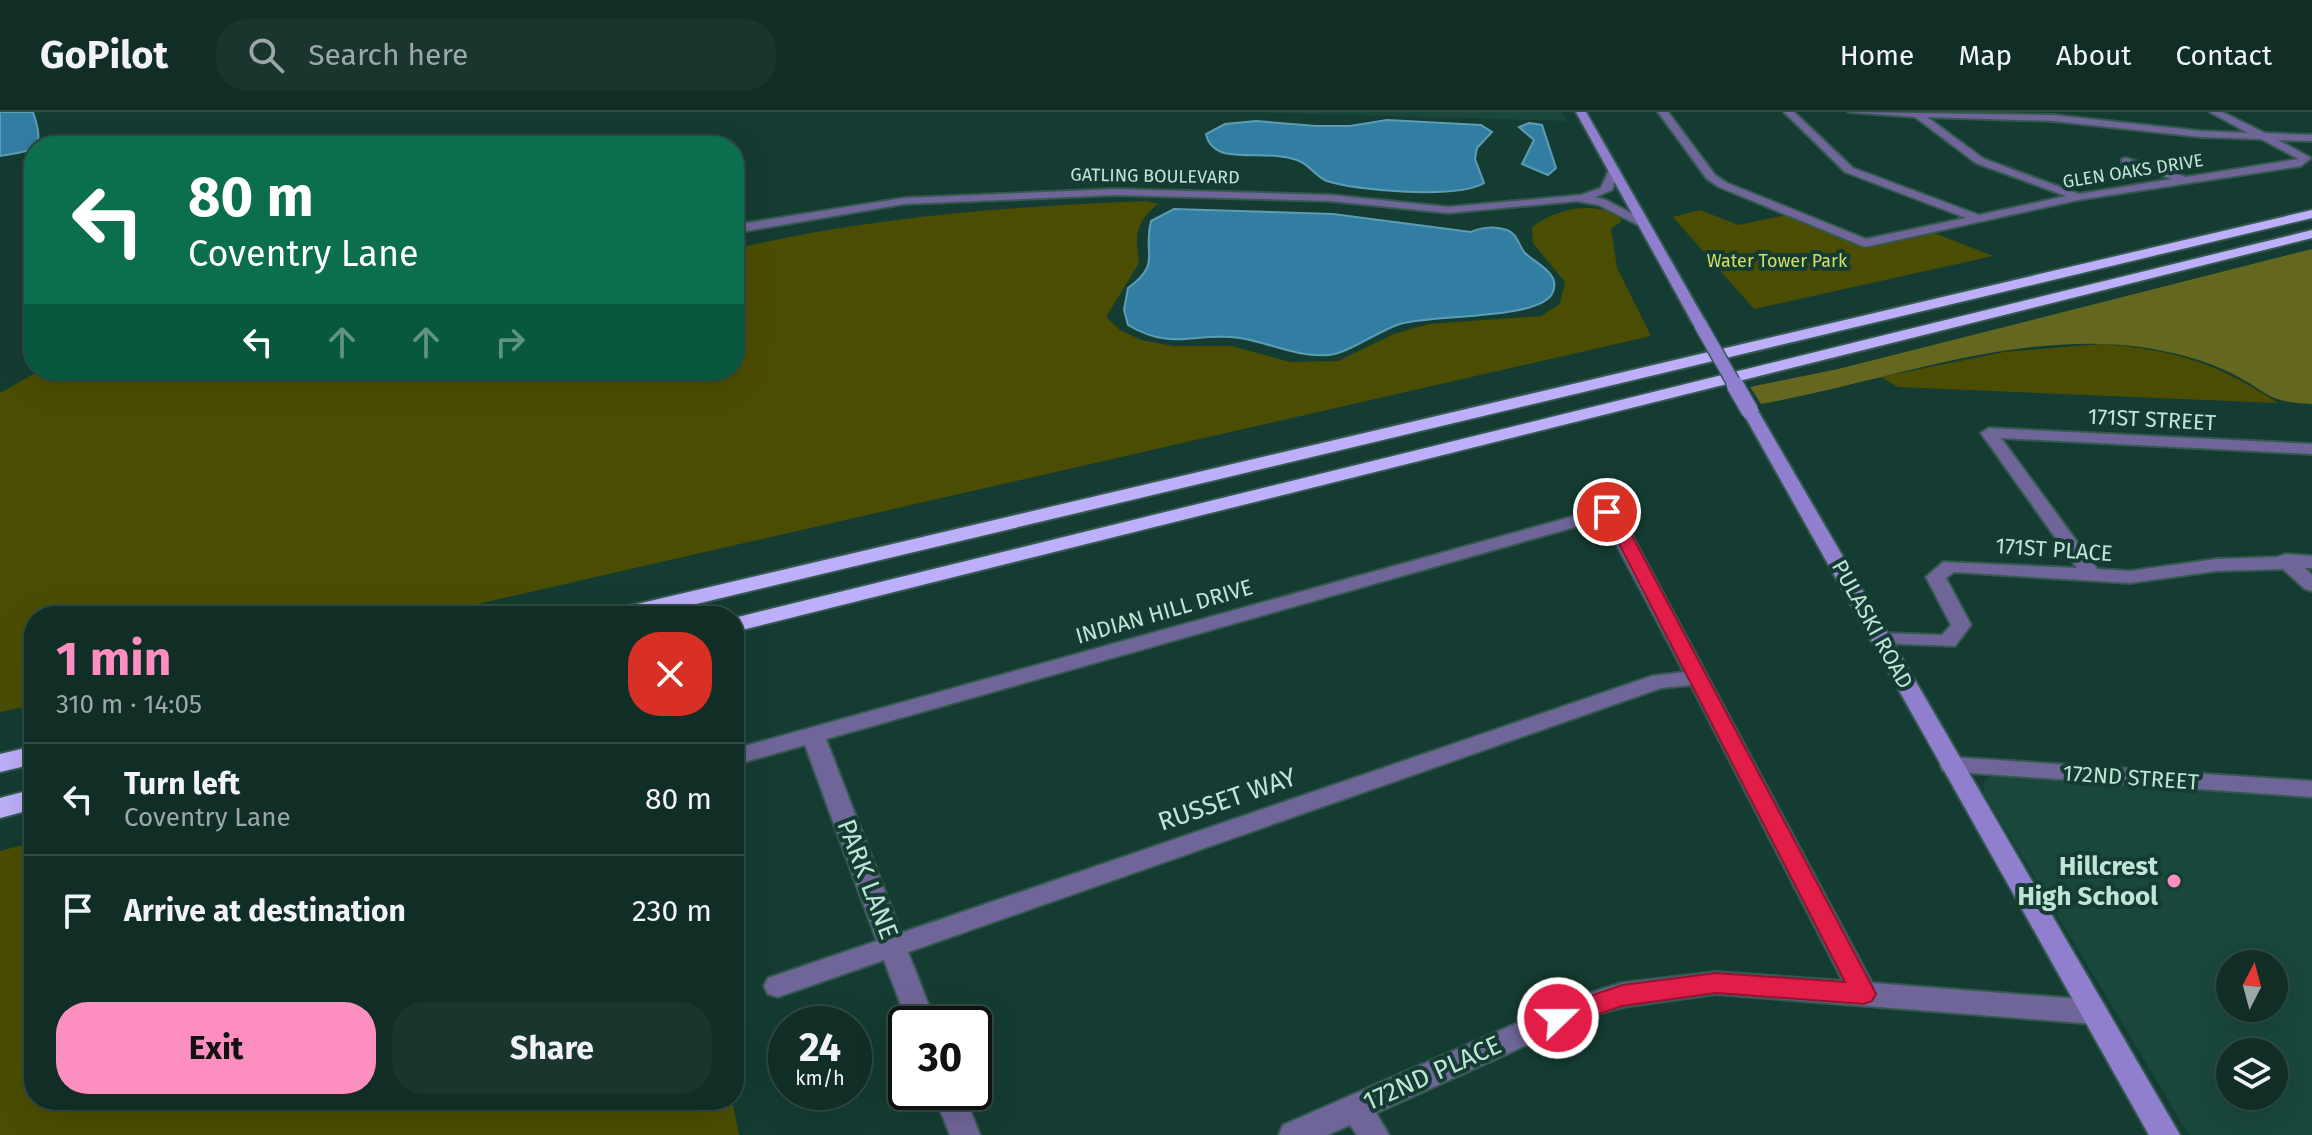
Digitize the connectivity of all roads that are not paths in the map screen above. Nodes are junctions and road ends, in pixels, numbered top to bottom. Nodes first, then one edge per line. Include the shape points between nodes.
1 (1581, 112) edge
2 (1663, 112) edge
3 (1789, 112) edge
4 (1853, 112) edge
5 (2215, 112) edge
6 (1965, 113) edge
7 (1917, 114) edge
8 (2263, 136) junction
9 (2312, 138) edge
10 (2126, 161) dead end
11 (1614, 169) junction
12 (2186, 180) junction
13 (2078, 197) junction
14 (1577, 198) junction
15 (2312, 214) edge
16 (1977, 219) junction
17 (1644, 224) junction
18 (744, 227) edge
19 (2312, 234) edge
20 (2312, 449) edge
21 (2285, 560) junction
22 (2312, 562) edge
23 (2093, 577) junction
24 (2312, 585) edge
25 (658, 606) edge
26 (744, 623) edge
27 (1883, 639) junction
28 (1697, 678) junction
29 (813, 735) junction
30 (744, 754) edge
31 (24, 757) edge
32 (0, 763) edge
33 (1951, 765) junction
34 (2312, 789) edge
35 (24, 802) edge
36 (0, 808) edge
37 (893, 946) junction
38 (778, 986) dead end
39 (1864, 994) junction
40 (915, 1006) edge
41 (2094, 1012) junction
42 (1355, 1107) junction
43 (955, 1110) edge
44 (965, 1135) edge
45 (1294, 1135) edge
46 (1374, 1135) edge
47 (2165, 1135) edge

1 - 11 main road, PULASKI ROAD
2 - 16 street, GLEN OAKS DRIVE via 1711,177 1723,185 1865,243
3 - 16 street via 1849,170
4 - 7 street
5 - 8 street, GLEN OAKS DRIVE
6 - 7 street
6 - 8 street
7 - 13 street via 1980,161
8 - 9 street
8 - 12 street, GLEN OAKS DRIVE via 2306,158 2301,163
10 - 12 street
11 - 14 street, GATLING BOULEVARD via 1606,190
11 - 17 main road, PULASKI ROAD
12 - 13 street, GLEN OAKS DRIVE
13 - 16 street, GLEN OAKS DRIVE
14 - 17 street, GATLING BOULEVARD via 1602,202
14 - 18 street, GATLING BOULEVARD via 1448,210 1331,198 1057,193 904,201
15 - 25 highway
17 - 27 main road, PULASKI ROAD, bridge
19 - 26 highway
20 - 23 street, 171ST STREET via 1989,433
21 - 22 street, 171ST PLACE
21 - 23 street, 171ST PLACE
21 - 24 street
23 - 27 street, 171ST PLACE via 1950,566 1936,577 1961,625 1948,642
27 - 33 main road, PULASKI ROAD
28 - 29 street, INDIAN HILL DRIVE via 1607,512
28 - 37 street, RUSSET WAY via 1659,681
28 - 39 street
29 - 30 street, INDIAN HILL DRIVE
29 - 37 street, PARK LANE
31 - 32 highway
33 - 34 street, 172ND STREET
33 - 41 main road, PULASKI ROAD
35 - 36 highway
37 - 38 street, RUSSET WAY
37 - 40 street, PARK LANE
39 - 41 street, 172ND PLACE
39 - 42 street, 172ND PLACE via 1716,983 1622,995 1587,1005
41 - 47 main road, PULASKI ROAD
42 - 45 street, 172ND PLACE
42 - 46 street
43 - 44 street

